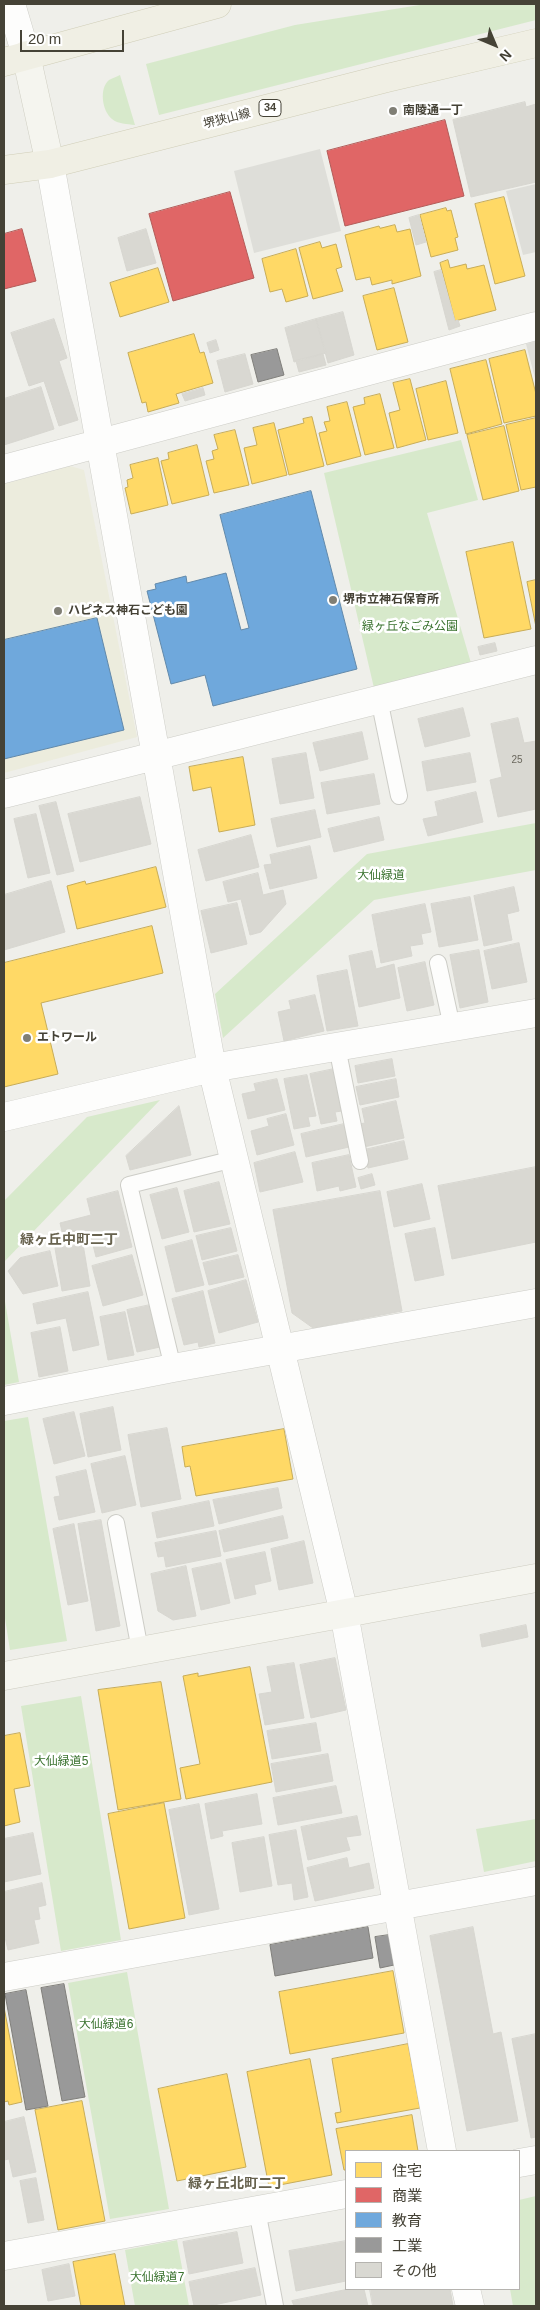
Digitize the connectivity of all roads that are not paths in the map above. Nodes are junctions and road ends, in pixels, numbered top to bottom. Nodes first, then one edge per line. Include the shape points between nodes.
1 (11, 4) edge
2 (217, 4) edge
3 (536, 43) edge
4 (15, 58) edge
5 (50, 164) junction
6 (4, 170) edge
7 (536, 326) edge
8 (101, 443) junction
9 (4, 469) edge
10 (536, 660) edge
11 (379, 700) junction
12 (157, 756) junction
13 (4, 794) edge
14 (399, 796) dead end
15 (438, 964) dead end
16 (536, 1013) edge
17 (452, 1027) junction
18 (337, 1047) junction
19 (212, 1068) junction
20 (4, 1117) edge
21 (234, 1158) junction
22 (360, 1161) dead end
23 (536, 1303) edge
24 (281, 1348) junction
25 (173, 1368) junction
26 (4, 1402) edge
27 (116, 1523) dead end
28 (536, 1578) edge
29 (344, 1613) junction
30 (140, 1650) junction
31 (4, 1676) edge
32 (536, 1881) edge
33 (398, 1906) junction
34 (4, 1977) edge
35 (442, 2150) edge
36 (536, 2160) edge
37 (520, 2163) edge
38 (345, 2194) edge
39 (257, 2210) junction
40 (4, 2256) edge
41 (466, 2290) edge
42 (275, 2306) edge
43 (470, 2306) edge

1 - 4 street
2 - 4 main road
3 - 5 main road, 堺狭山線 / 34
4 - 5 street
5 - 6 main road, 堺狭山線 / 34
5 - 8 street
7 - 8 street
8 - 9 street
8 - 12 street
10 - 11 street
11 - 12 street
11 - 14 lane
12 - 13 street
12 - 19 street
15 - 17 lane
16 - 17 street
17 - 18 street
18 - 19 street
18 - 22 lane
19 - 20 street
19 - 21 street
21 - 24 street
21 - 25 lane via 129,1185
23 - 24 street
24 - 25 street
24 - 29 street
25 - 26 street
27 - 30 lane
28 - 29 street
29 - 30 street
29 - 33 street
30 - 31 street
32 - 33 street
33 - 34 street
33 - 35 street
36 - 37 street
38 - 39 street
39 - 40 street
39 - 42 lane
41 - 43 street

